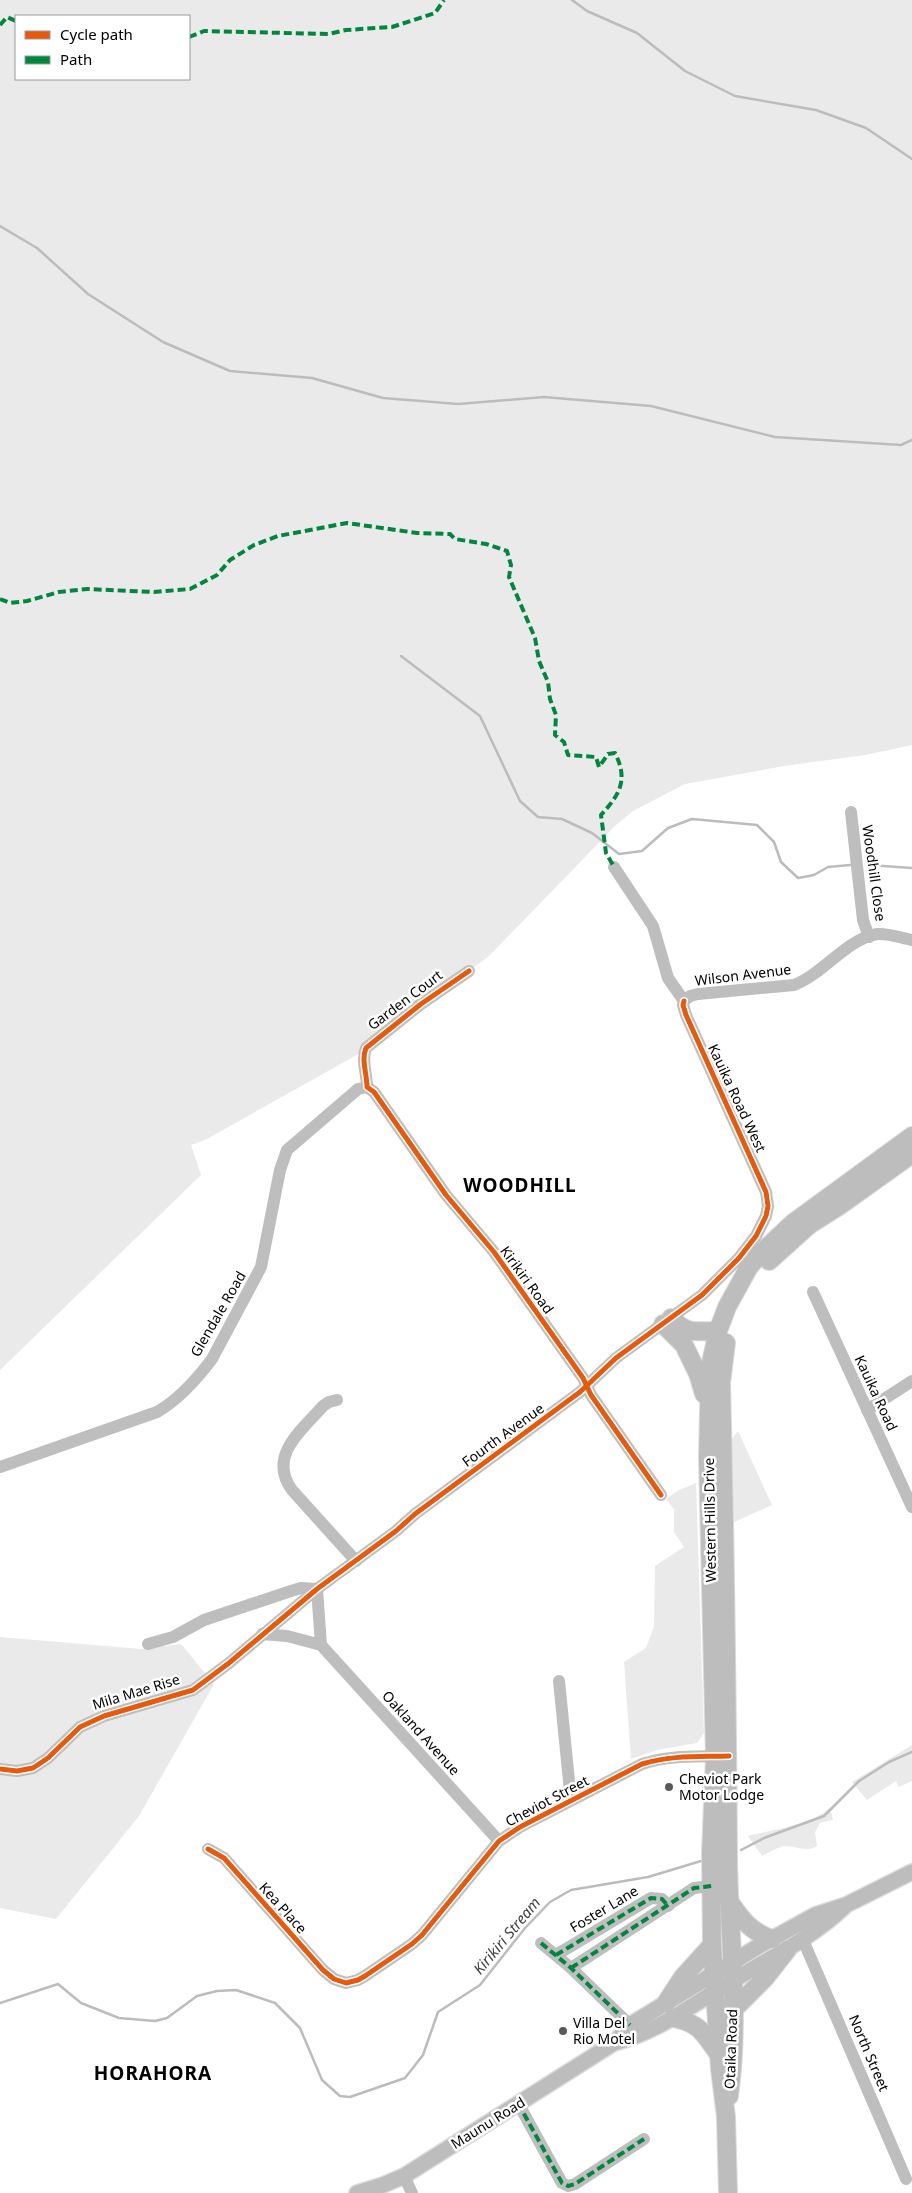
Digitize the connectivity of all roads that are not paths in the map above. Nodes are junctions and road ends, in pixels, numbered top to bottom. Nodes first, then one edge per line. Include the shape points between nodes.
1 (851, 812) dead end
2 (614, 867) dead end
3 (869, 936) junction
4 (912, 940) edge
5 (469, 970) dead end
6 (684, 1000) junction
7 (366, 1087) junction
8 (912, 1136) edge
9 (912, 1154) edge
10 (768, 1206) joint
11 (813, 1292) dead end
12 (667, 1321) junction
13 (718, 1331) junction
14 (912, 1381) edge
15 (587, 1384) junction
16 (337, 1400) dead end
17 (708, 1404) junction
18 (867, 1410) junction
19 (0, 1467) edge
20 (661, 1495) dead end
21 (912, 1507) edge
22 (356, 1561) junction
23 (317, 1589) junction
24 (718, 1618) junction
25 (262, 1634) junction
26 (148, 1644) dead end
27 (321, 1646) junction
28 (229, 1663) joint
29 (559, 1682) dead end
30 (722, 1756) junction
31 (0, 1769) edge
32 (574, 1799) junction
33 (499, 1841) junction
34 (208, 1849) dead end
35 (912, 1872) edge
36 (712, 1886) junction
37 (729, 1901) junction
38 (846, 1905) junction
39 (668, 1906) junction
40 (772, 1939) junction
41 (803, 1940) junction
42 (541, 1943) dead end
43 (712, 1945) junction
44 (786, 1950) junction
45 (556, 1955) junction
46 (731, 1962) junction
47 (571, 1968) junction
48 (714, 1972) junction
49 (732, 1981) junction
50 (340, 1982) joint
51 (715, 1991) junction
52 (670, 2010) junction
53 (733, 2010) junction
54 (630, 2025) junction
55 (614, 2043) junction
56 (718, 2053) junction
57 (518, 2103) junction
58 (726, 2117) junction
59 (644, 2139) dead end
60 (404, 2176) junction
61 (906, 2179) dead end
62 (357, 2193) edge
63 (412, 2193) edge
64 (728, 2193) edge

1 - 3 street, Woodhill Close via 863,920
2 - 6 street, Kauika Road West via 653,926 668,978
3 - 4 street via 886,934
3 - 6 street, Wilson Avenue via 794,985 698,994
5 - 7 street, Garden Court via 369,1046 363,1056
6 - 10 street, Kauika Road West via 686,1015 758,1173
7 - 15 street, Kirikiri Road via 374,1092 446,1195 494,1252
7 - 19 street, Glendale Road via 358,1089 287,1150 261,1267 212,1360 201,1373 168,1406 157,1412
8 - 13 highway, Western Hills Drive via 793,1223 760,1254 734,1292
9 - 24 highway, Western Hills Drive via 798,1235 765,1265 738,1306 726,1341 722,1383
10 - 12 street, Fourth Avenue via 762,1226 739,1258 702,1295
11 - 18 street, Kauika Road
12 - 13 highway via 693,1332
12 - 15 street, Fourth Avenue
12 - 17 highway via 691,1357
13 - 17 highway, Western Hills Drive via 710,1367
14 - 18 street
15 - 20 street, Kirikiri Road via 591,1395
15 - 22 street, Fourth Avenue
16 - 22 street via 323,1406 289,1445 284,1455 284,1472 292,1490
17 - 24 highway, Western Hills Drive
18 - 21 street, Kauika Road
22 - 23 street, Fourth Avenue
23 - 25 street, Fourth Avenue
23 - 26 street via 290,1591 204,1620 174,1637
23 - 27 street
24 - 30 highway, Western Hills Drive
25 - 27 street via 287,1636
25 - 28 street, Fourth Avenue
27 - 33 street, Oakland Avenue
28 - 31 street, Mila Mae Rise via 193,1690 80,1726 48,1758 33,1768 17,1771
29 - 32 street via 570,1791
30 - 32 street, Cheviot Street via 681,1756 642,1764
30 - 36 highway, Western Hills Drive
30 - 37 highway, Western Hills Drive
32 - 33 street, Cheviot Street
33 - 50 street, Cheviot Street via 417,1940 358,1980
34 - 50 street, Kea Place via 224,1858 323,1970
35 - 38 main road, Maunu Road
36 - 39 street via 694,1888
36 - 43 highway, Western Hills Drive
37 - 40 highway via 751,1929
37 - 46 highway, Western Hills Drive
38 - 40 main road, Maunu Road via 815,1915
38 - 41 main road, Maunu Road
39 - 45 street, Foster Lane via 662,1899 651,1898
39 - 47 street
40 - 46 main road, Maunu Road
41 - 44 main road, Maunu Road
41 - 61 street, North Street
42 - 45 street
43 - 48 highway, Western Hills Drive
43 - 52 highway via 683,1977
44 - 49 main road, Maunu Road
44 - 53 highway via 766,1978
45 - 47 street
46 - 48 main road, Maunu Road
46 - 49 highway, Western Hills Drive
47 - 54 street
48 - 51 highway, Western Hills Drive
48 - 52 main road, Maunu Road
49 - 51 main road, Maunu Road
49 - 53 highway, Otaika Road
51 - 52 main road, Maunu Road
51 - 56 highway, Otaika Road
52 - 54 main road, Maunu Road
52 - 55 main road, Maunu Road via 635,2038
52 - 56 highway via 698,2026
53 - 58 highway, Otaika Road via 732,2072
54 - 55 main road, Maunu Road
55 - 57 main road, Maunu Road
56 - 58 highway, Otaika Road
57 - 59 street via 562,2183 568,2186
57 - 60 main road, Maunu Road
58 - 64 highway, Otaika Road
60 - 62 main road, Maunu Road
60 - 63 street

